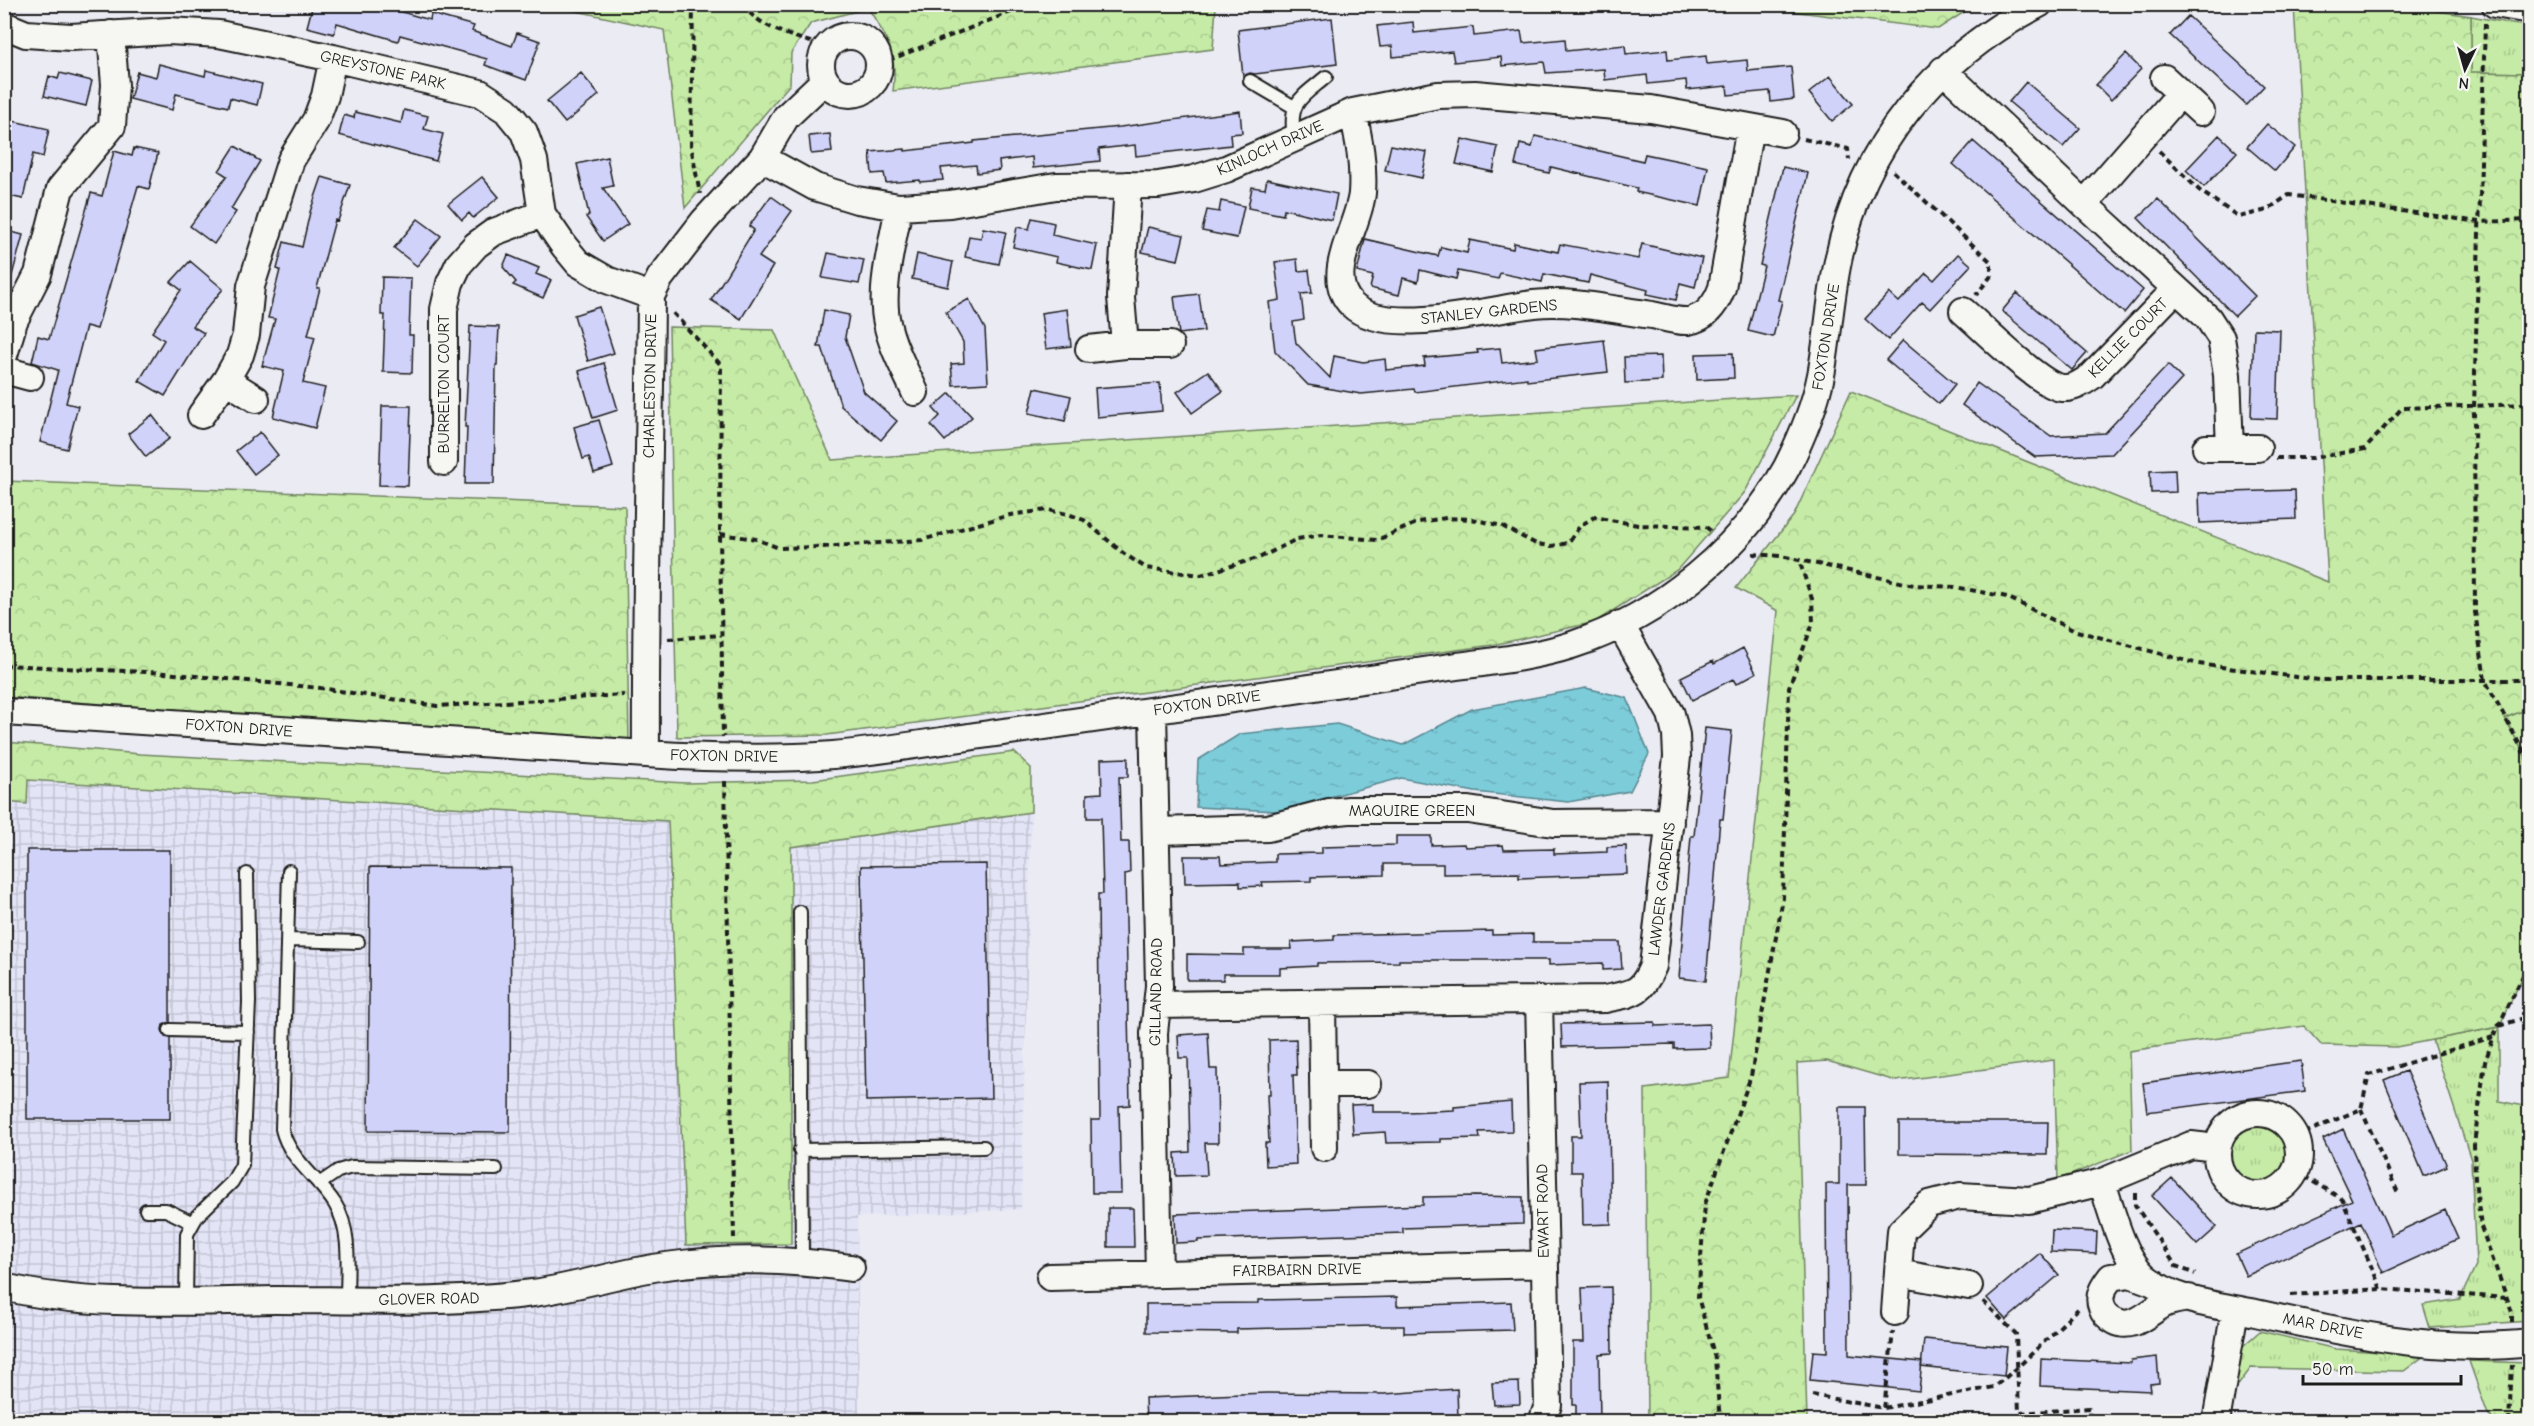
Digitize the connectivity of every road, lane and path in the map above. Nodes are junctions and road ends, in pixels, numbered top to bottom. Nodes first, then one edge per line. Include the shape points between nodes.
1 (693, 4) edge
2 (743, 4) edge
3 (1031, 4) edge
4 (2039, 4) edge
5 (2490, 10) edge
6 (2529, 10) edge
7 (4, 25) edge
8 (111, 34) junction
9 (826, 47) junction
10 (333, 58) junction
11 (879, 64) junction
12 (1943, 70) junction
13 (1326, 77) dead end
14 (825, 80) junction
15 (1250, 81) dead end
16 (1294, 107) junction
17 (1353, 112) junction
18 (2201, 112) dead end
19 (1750, 127) junction
20 (1783, 133) joint
21 (2144, 135) junction
22 (1294, 137) junction
23 (762, 158) junction
24 (1886, 164) dead end
25 (1864, 178) junction
26 (1128, 185) junction
27 (2084, 204) junction
28 (899, 207) junction
29 (542, 214) junction
30 (2529, 220) edge
31 (705, 221) junction
32 (2479, 222) junction
33 (2176, 290) junction
34 (651, 296) junction
35 (1964, 311) joint
36 (1125, 345) junction
37 (1170, 345) dead end
38 (1089, 349) dead end
39 (4, 355) edge
40 (4, 370) edge
41 (30, 376) dead end
42 (226, 380) junction
43 (915, 392) dead end
44 (256, 399) dead end
45 (2529, 404) edge
46 (2474, 407) junction
47 (201, 415) dead end
48 (2258, 448) joint
49 (444, 462) dead end
50 (720, 534) junction
51 (1729, 546) junction
52 (1799, 560) junction
53 (1620, 624) junction
54 (721, 634) junction
55 (645, 642) junction
56 (4, 665) edge
57 (2485, 680) junction
58 (2529, 680) edge
59 (645, 694) junction
60 (1153, 711) junction
61 (4, 712) edge
62 (646, 754) junction
63 (723, 758) junction
64 (2529, 764) edge
65 (1670, 822) junction
66 (1156, 831) junction
67 (289, 871) dead end
68 (247, 874) dead end
69 (800, 912) dead end
70 (288, 940) junction
71 (358, 942) dead end
72 (2529, 961) edge
73 (1539, 999) junction
74 (1322, 1003) junction
75 (1157, 1005) junction
76 (2529, 1016) edge
77 (2499, 1026) junction
78 (170, 1030) dead end
79 (248, 1032) junction
80 (2494, 1036) junction
81 (1323, 1084) junction
82 (1368, 1084) dead end
83 (2361, 1109) junction
84 (2295, 1137) junction
85 (984, 1147) dead end
86 (1324, 1148) dead end
87 (2217, 1148) junction
88 (800, 1150) junction
89 (2136, 1168) junction
90 (496, 1169) dead end
91 (2295, 1171) junction
92 (2102, 1182) junction
93 (319, 1184) junction
94 (2399, 1195) dead end
95 (146, 1210) dead end
96 (193, 1223) junction
97 (735, 1260) junction
98 (802, 1263) junction
99 (1545, 1264) junction
100 (851, 1268) dead end
101 (1898, 1273) junction
102 (1159, 1274) junction
103 (1050, 1276) dead end
104 (2157, 1284) junction
105 (1968, 1286) joint
106 (2192, 1286) junction
107 (4, 1287) edge
108 (2382, 1289) junction
109 (2288, 1295) dead end
110 (2507, 1298) junction
111 (347, 1300) junction
112 (186, 1301) junction
113 (2085, 1302) dead end
114 (2235, 1309) junction
115 (1895, 1312) joint
116 (2522, 1343) edge
117 (2017, 1368) junction
118 (1812, 1395) dead end
119 (1884, 1408) junction
120 (2019, 1413) junction
121 (1542, 1422) edge
122 (1720, 1422) edge
123 (2019, 1422) edge
124 (2090, 1422) edge
125 (2216, 1422) edge
126 (2509, 1422) edge

1 - 31 path via 691,146
2 - 9 path via 748,13 771,27
3 - 11 path
4 - 12 street, FOXTON DRIVE via 2008,21
5 - 6 street
5 - 32 path
7 - 8 street, GREYSTONE PARK via 32,34
8 - 10 street, GREYSTONE PARK via 219,34
8 - 39 street via 115,85 112,126 60,189 38,274 14,321
9 - 11 street via 840,37 858,37 872,46
9 - 14 street via 821,64
10 - 29 street, GREYSTONE PARK via 480,93 506,110 525,132 534,160
10 - 42 street via 316,120 291,160 251,286 246,335
11 - 14 street via 874,81 858,92 840,92
12 - 25 street, FOXTON DRIVE via 1909,106
12 - 27 street, KELLIE COURT
13 - 16 lane
14 - 23 street, CHARLESTON DRIVE via 786,117
15 - 16 lane
16 - 22 lane
17 - 19 street, KINLOCH DRIVE via 1438,94 1475,94 1651,109
17 - 19 street, STANLEY GARDENS via 1364,164 1362,197 1342,262 1341,289 1353,305 1389,321 1444,319 1538,304 1583,305 1687,321 1704,315 1716,303 1722,288
17 - 22 street, KINLOCH DRIVE
18 - 21 street via 2172,86
19 - 20 street, KINLOCH DRIVE
20 - 25 path via 1848,149 1850,172
21 - 27 street
21 - 32 path via 2200,191 2239,217 2266,210 2289,195
22 - 26 street, KINLOCH DRIVE via 1226,169 1194,179
23 - 28 street, KINLOCH DRIVE via 816,187 857,201
23 - 31 street, CHARLESTON DRIVE
24 - 35 path via 1991,262 1991,276
25 - 51 street, FOXTON DRIVE via 1838,260 1816,397 1786,468
26 - 28 street, KINLOCH DRIVE via 1056,186 950,204
26 - 36 street via 1121,297
27 - 33 street, KELLIE COURT
28 - 43 street via 884,297 892,339
29 - 34 street, GREYSTONE PARK via 578,263 607,280
29 - 49 street, BURRELTON COURT via 494,232 476,245 459,264 450,283 444,309
30 - 32 path
31 - 34 street, CHARLESTON DRIVE via 660,278
32 - 46 path
33 - 35 street, KELLIE COURT via 2092,376 2065,388 2052,386 2038,376
33 - 48 street, KELLIE COURT via 2208,318 2221,338 2227,375 2218,448
34 - 50 path via 673,313 720,365
34 - 55 street, CHARLESTON DRIVE
36 - 37 street
36 - 38 street
40 - 41 street
42 - 44 street
42 - 47 street
45 - 46 path
46 - 48 path via 2402,408 2365,449 2313,458 2264,459
46 - 57 path via 2475,612
50 - 51 path via 756,539 779,548 922,540 1010,515 1047,510 1084,520 1146,568 1201,575 1261,557 1297,539 1321,535 1377,540 1419,522 1446,518 1502,526 1536,544 1552,546 1568,543 1580,525 1594,517 1638,525 1706,527
50 - 54 path
51 - 52 path
51 - 53 street, FOXTON DRIVE via 1697,576
52 - 57 path via 1914,585 1955,587 2007,597 2073,630 2198,664 2319,680
52 - 122 path via 1812,599 1813,623 1789,687 1783,898 1751,1076 1705,1204 1698,1297 1715,1358
53 - 60 street, FOXTON DRIVE via 1571,645 1498,660
53 - 65 street, LAWDER GARDENS via 1671,714 1677,757
54 - 55 path
54 - 63 path
55 - 59 street, CHARLESTON DRIVE
56 - 59 path via 176,674 320,688 437,706
57 - 58 path
57 - 64 path
59 - 62 street, CHARLESTON DRIVE
60 - 63 street, FOXTON DRIVE via 837,755
60 - 66 street, GILLAND ROAD
61 - 62 street, FOXTON DRIVE
62 - 63 street, FOXTON DRIVE
63 - 97 path
65 - 66 street, MAQUIRE GREEN via 1553,823 1468,810 1349,810 1268,828
65 - 73 street, LAWDER GARDENS via 1653,966 1646,983 1632,992 1605,999
66 - 75 street, GILLAND ROAD
67 - 70 lane
68 - 79 lane
69 - 88 lane
70 - 71 lane
70 - 93 lane via 282,1129 293,1154
72 - 77 path
73 - 74 street, LAWDER GARDENS
73 - 99 street, EWART ROAD
74 - 75 street, LAWDER GARDENS
74 - 81 street
75 - 102 street, GILLAND ROAD via 1154,1033
76 - 77 path
77 - 80 path
78 - 79 lane
79 - 96 lane via 242,1165 232,1182
80 - 83 path via 2369,1075
80 - 110 path via 2485,1062 2474,1145 2475,1179 2481,1227
81 - 82 street
81 - 86 street
83 - 84 path
83 - 94 path
84 - 87 street via 2288,1126 2273,1116 2247,1114 2225,1128
84 - 91 street via 2299,1154
85 - 88 lane
87 - 89 street via 2191,1145
87 - 91 street via 2218,1167 2228,1184 2243,1193 2268,1194 2282,1188
88 - 98 lane
89 - 92 street
89 - 106 path via 2135,1205
90 - 93 lane via 352,1167
91 - 108 path via 2342,1199
92 - 101 street via 2029,1200 1960,1196 1929,1204 1901,1232
92 - 104 street, MAR DRIVE via 2132,1259 2144,1276
93 - 111 lane via 335,1204 343,1224
95 - 96 lane via 166,1210
96 - 112 lane via 187,1234
97 - 98 street, GLOVER ROAD
97 - 111 street, GLOVER ROAD via 667,1266 534,1293 462,1300
98 - 100 street, GLOVER ROAD
99 - 102 street, FAIRBAIRN DRIVE
99 - 121 street, EWART ROAD via 1548,1405
101 - 105 street
101 - 115 street
102 - 103 street, FAIRBAIRN DRIVE
104 - 106 street, MAR DRIVE via 2167,1292
104 - 106 street, MAR DRIVE via 2130,1274 2111,1277 2100,1294 2100,1304 2110,1319 2128,1324
105 - 117 path via 2016,1334
106 - 114 street, MAR DRIVE
107 - 112 street, GLOVER ROAD via 35,1294
108 - 109 path
108 - 110 path
110 - 116 path
111 - 112 street, GLOVER ROAD
113 - 117 path
114 - 116 street, MAR DRIVE via 2386,1338 2440,1344
114 - 125 street
115 - 119 path
116 - 126 path
117 - 119 path via 1994,1387
117 - 120 path
118 - 119 path
120 - 123 path
120 - 124 path via 2089,1408

